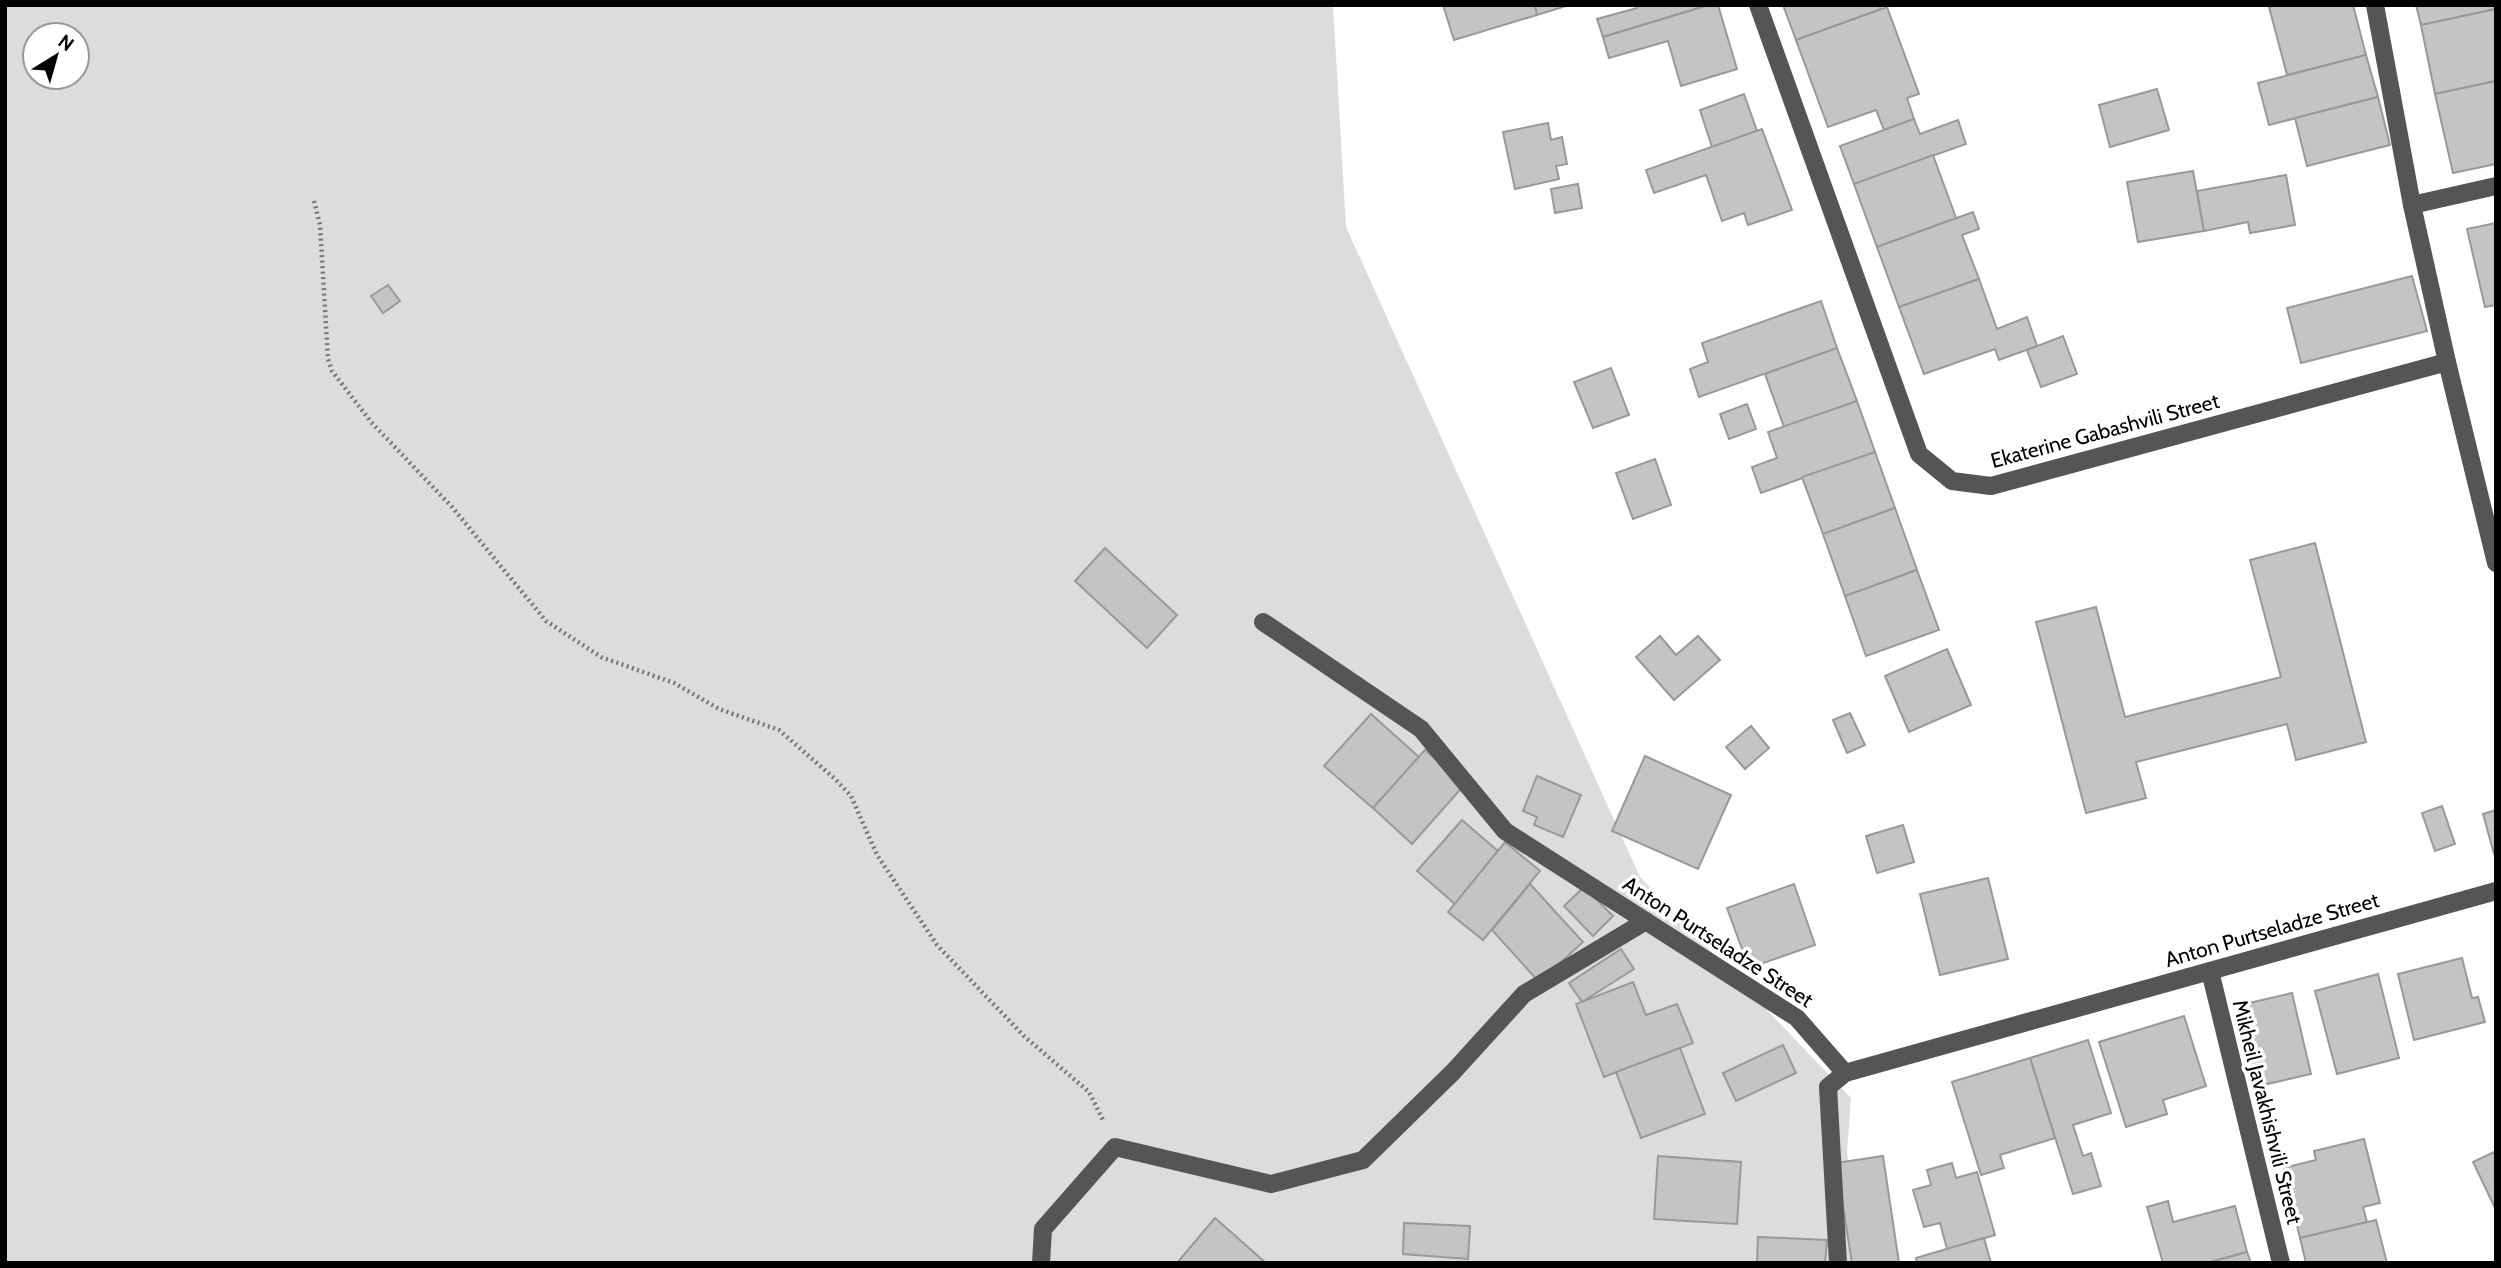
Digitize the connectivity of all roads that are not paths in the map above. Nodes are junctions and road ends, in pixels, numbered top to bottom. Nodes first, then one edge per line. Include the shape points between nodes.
1 (1758, 5) edge
2 (2375, 5) edge
3 (2496, 186) edge
4 (2412, 205) junction
5 (2447, 362) junction
6 (2496, 563) edge
7 (1264, 622) dead end
8 (2496, 891) edge
9 (1646, 921) junction
10 (2210, 971) junction
11 (1845, 1073) junction
12 (1041, 1263) edge
13 (1838, 1263) edge
14 (2281, 1263) edge

1 - 5 street, Ekaterine Gabashvili Street via 1919,454 1952,481 1991,486
2 - 4 street
3 - 4 street
4 - 5 street
5 - 6 street
7 - 9 street, Anton Purtseladze Street via 1421,729 1505,831
8 - 10 street, Anton Purtseladze Street
9 - 11 street, Anton Purtseladze Street via 1797,1018
9 - 12 street via 1524,994 1363,1160 1271,1184 1115,1147 1043,1229
10 - 11 street, Anton Purtseladze Street
10 - 14 street, Mikheil Javakhishvili Street
11 - 13 street via 1828,1087

